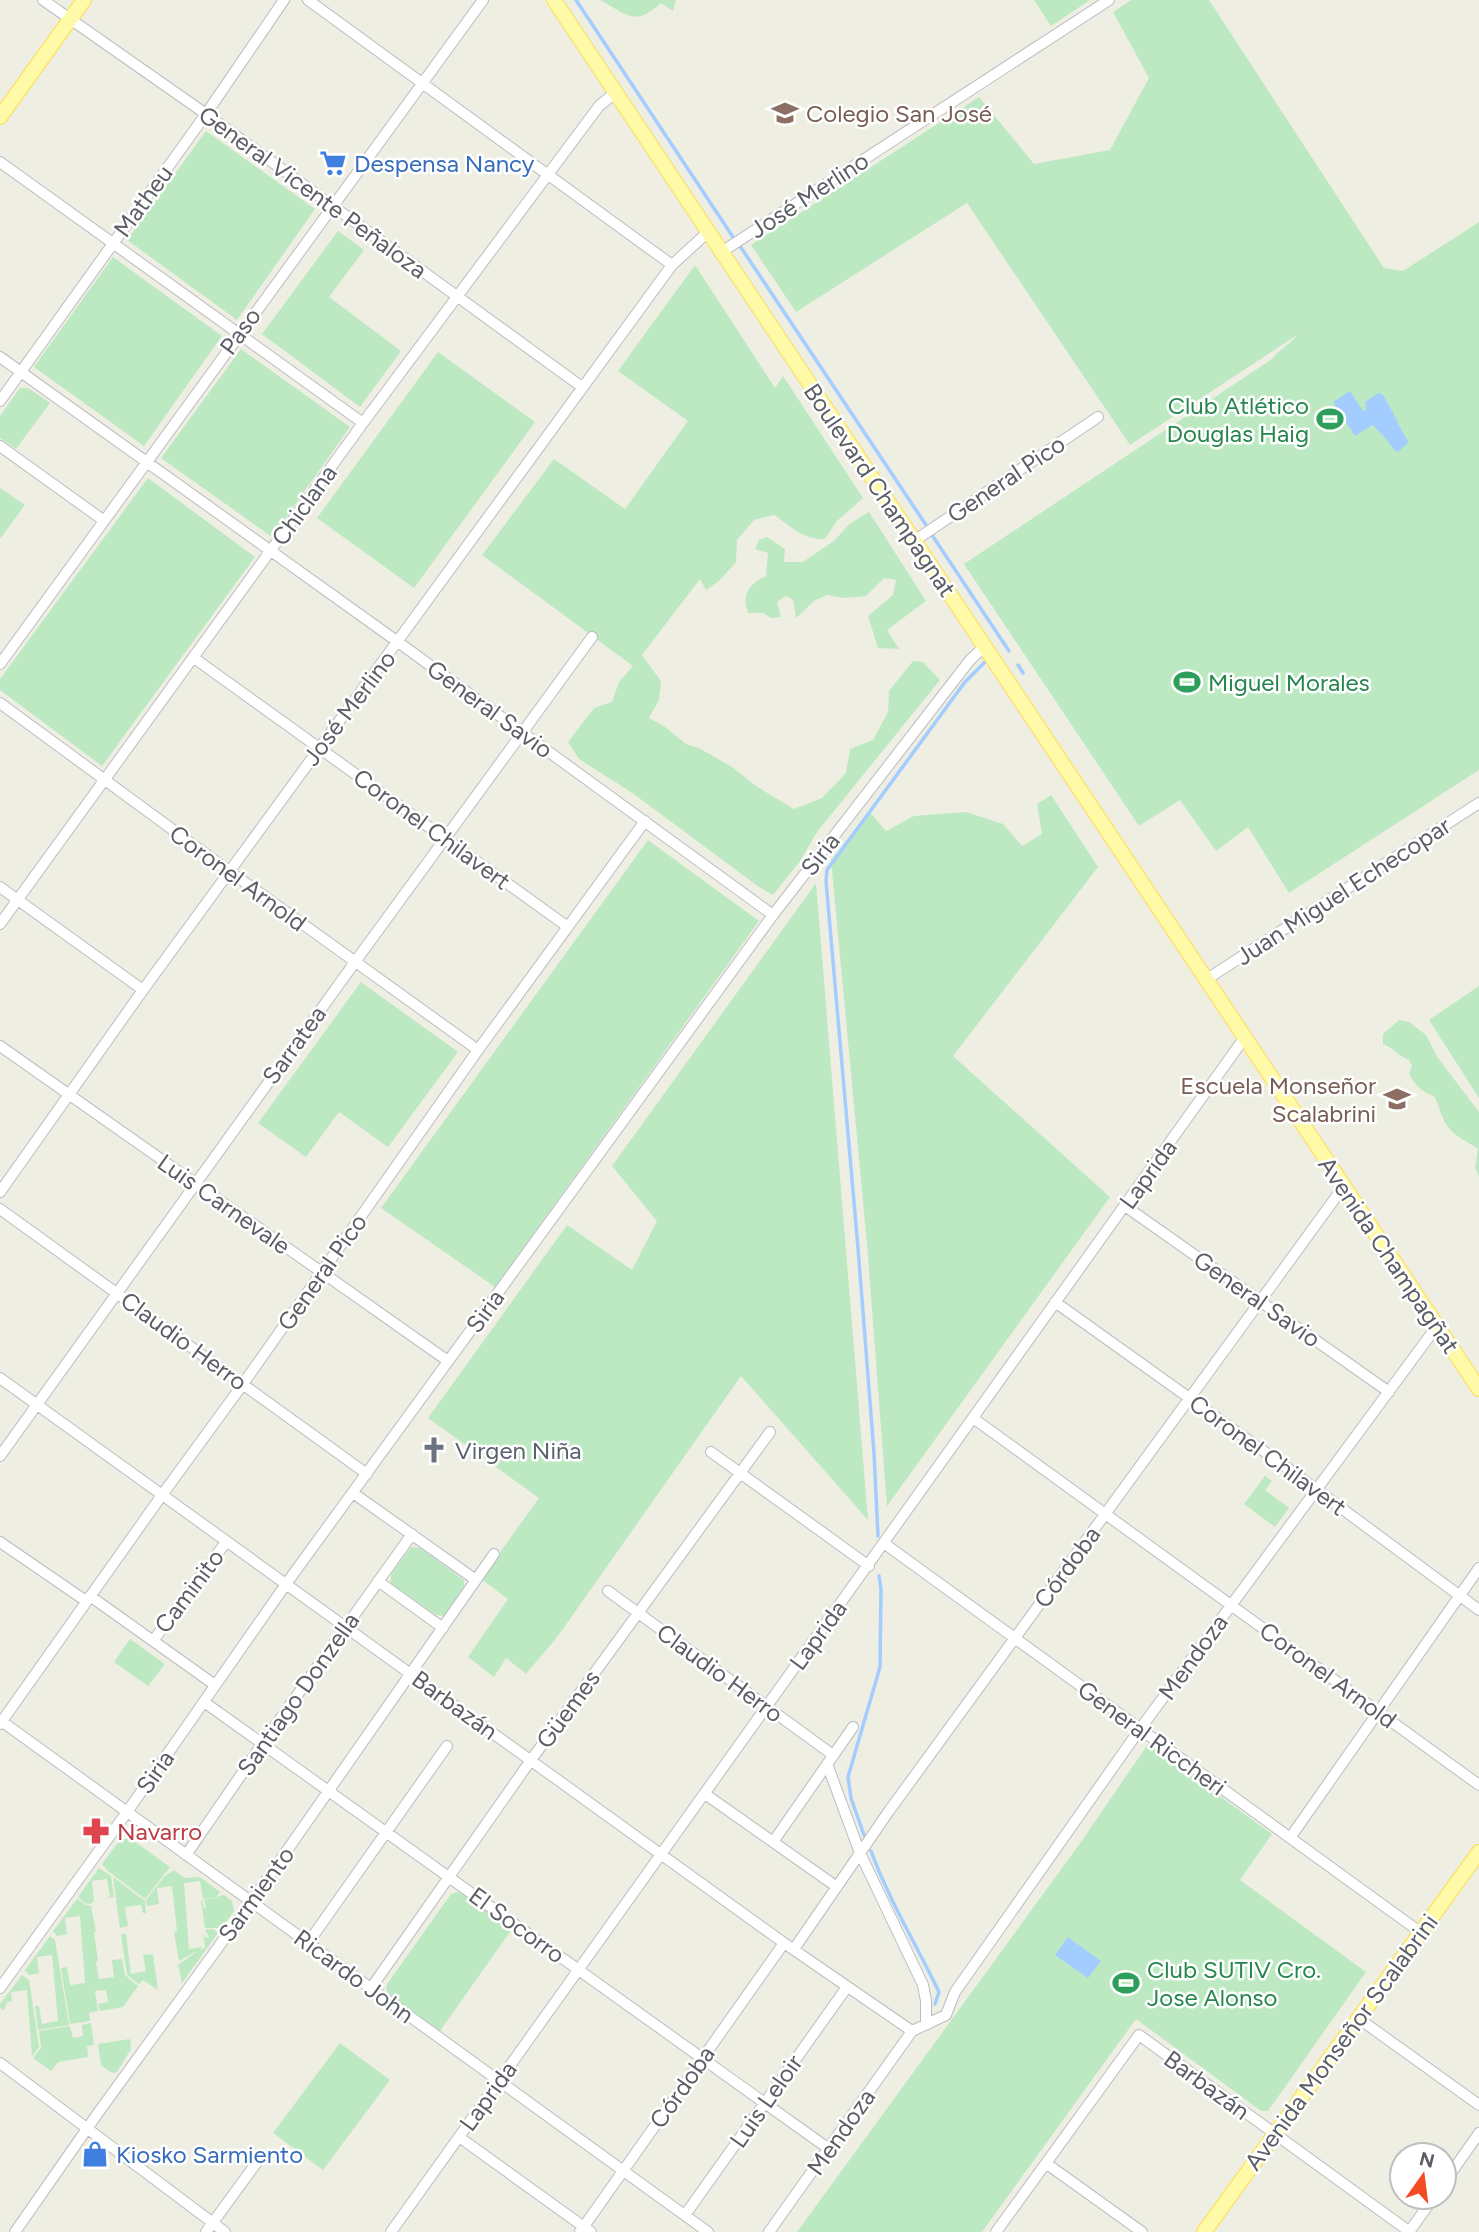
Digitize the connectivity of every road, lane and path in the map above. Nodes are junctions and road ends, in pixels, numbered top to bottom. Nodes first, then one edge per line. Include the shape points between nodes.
1 (43, 0) edge
2 (84, 0) edge
3 (284, 0) edge
4 (309, 0) edge
5 (482, 0) edge
6 (554, 0) edge
7 (1109, 0) edge
8 (70, 20) junction
9 (422, 83) junction
10 (615, 93) junction
11 (206, 114) junction
12 (0, 117) edge
13 (0, 162) edge
14 (547, 175) junction
15 (331, 206) junction
16 (707, 233) junction
17 (112, 243) junction
18 (720, 253) junction
19 (672, 265) junction
20 (457, 296) junction
21 (238, 334) junction
22 (0, 358) edge
23 (21, 372) junction
24 (582, 387) junction
25 (0, 401) edge
26 (1098, 417) dead end
27 (363, 423) junction
28 (0, 446) edge
29 (146, 461) junction
30 (103, 520) junction
31 (914, 541) junction
32 (270, 551) junction
33 (593, 637) dead end
34 (398, 642) junction
35 (985, 646) junction
36 (194, 658) junction
37 (0, 664) edge
38 (0, 703) edge
39 (522, 732) junction
40 (319, 748) junction
41 (105, 780) junction
42 (1479, 803) edge
43 (645, 821) junction
44 (444, 838) junction
45 (229, 872) junction
46 (0, 887) edge
47 (18, 900) junction
48 (773, 915) junction
49 (0, 924) edge
50 (568, 928) junction
51 (355, 962) junction
52 (1207, 979) junction
53 (143, 990) junction
54 (1245, 1037) junction
55 (0, 1046) edge
56 (478, 1050) junction
57 (69, 1095) junction
58 (195, 1183) junction
59 (1343, 1186) junction
60 (0, 1192) edge
61 (1125, 1206) junction
62 (0, 1209) edge
63 (321, 1272) junction
64 (116, 1292) junction
65 (1260, 1300) junction
66 (1055, 1302) junction
67 (1437, 1326) junction
68 (448, 1362) junction
69 (0, 1378) edge
70 (243, 1384) junction
71 (1479, 1390) edge
72 (1389, 1392) junction
73 (1189, 1397) junction
74 (36, 1404) junction
75 (973, 1418) junction
76 (770, 1432) dead end
77 (711, 1452) dead end
78 (0, 1456) edge
79 (739, 1473) junction
80 (367, 1474) junction
81 (1317, 1490) junction
82 (353, 1493) junction
83 (162, 1495) junction
84 (1106, 1513) junction
85 (411, 1534) junction
86 (0, 1542) edge
87 (226, 1542) junction
88 (884, 1544) junction
89 (495, 1554) dead end
90 (869, 1566) junction
91 (1479, 1569) edge
92 (476, 1580) junction
93 (378, 1581) junction
94 (286, 1584) junction
95 (608, 1591) dead end
96 (1459, 1596) junction
97 (88, 1599) junction
98 (1231, 1605) junction
99 (1479, 1610) edge
100 (637, 1612) junction
101 (345, 1626) junction
102 (443, 1629) junction
103 (1015, 1639) junction
104 (153, 1641) junction
105 (411, 1674) junction
106 (215, 1685) junction
107 (204, 1702) junction
108 (766, 1707) junction
109 (1379, 1712) junction
110 (1, 1722) edge
111 (853, 1727) dead end
112 (1140, 1729) junction
113 (263, 1743) junction
114 (447, 1746) dead end
115 (531, 1760) junction
116 (830, 1760) junction
117 (1479, 1785) edge
118 (330, 1791) junction
119 (705, 1794) junction
120 (127, 1812) junction
121 (387, 1832) junction
122 (1290, 1838) junction
123 (772, 1842) junction
124 (1479, 1852) edge
125 (860, 1853) junction
126 (187, 1855) junction
127 (663, 1855) junction
128 (450, 1876) junction
129 (837, 1887) junction
130 (251, 1902) junction
131 (1420, 1932) junction
132 (308, 1943) junction
133 (784, 1943) junction
134 (794, 1950) junction
135 (579, 1970) junction
136 (846, 1987) junction
137 (0, 1988) edge
138 (371, 1988) junction
139 (1359, 2018) junction
140 (926, 2025) junction
141 (912, 2031) junction
142 (703, 2058) junction
143 (0, 2063) edge
144 (500, 2081) junction
145 (765, 2103) junction
146 (1479, 2105) edge
147 (88, 2128) junction
148 (1479, 2133) edge
149 (1275, 2134) junction
150 (458, 2137) junction
151 (829, 2149) junction
152 (260, 2158) dead end
153 (1458, 2163) edge
154 (1047, 2164) junction
155 (623, 2170) junction
156 (1424, 2211) edge
157 (685, 2215) junction
158 (209, 2227) edge
159 (585, 2230) edge
160 (15, 2232) edge
161 (225, 2232) edge
162 (391, 2232) edge
163 (708, 2232) edge
164 (769, 2232) edge
165 (996, 2232) edge
166 (1142, 2232) edge
167 (1204, 2232) edge
168 (1410, 2232) edge

1 - 8 street, General Vicente Peñaloza
2 - 8 main road
3 - 11 street, Matheu
4 - 9 street
5 - 9 street, Paso
6 - 10 main road, Boulevard Champagnat
7 - 18 street, José Merlino
8 - 11 street, General Vicente Peñaloza
8 - 12 main road
9 - 14 street
9 - 15 street, Paso
10 - 14 street, Chiclana via 599,106
10 - 16 main road, Boulevard Champagnat
11 - 15 street, General Vicente Peñaloza
11 - 17 street, Matheu
13 - 17 street
14 - 19 street
14 - 20 street, Chiclana
15 - 20 street, General Vicente Peñaloza
15 - 21 street, Paso
16 - 18 main road, Boulevard Champagnat
16 - 19 street, José Merlino
17 - 21 street
17 - 23 street, Matheu
18 - 31 main road, Boulevard Champagnat
19 - 24 street, José Merlino
20 - 24 street, General Vicente Peñaloza
20 - 27 street, Chiclana
21 - 27 street
21 - 29 street, Paso
22 - 23 street, General Savio
23 - 25 street, Matheu
23 - 29 street, General Savio
24 - 34 street, José Merlino
26 - 31 street, General Pico
27 - 32 street, Chiclana
28 - 30 street
29 - 30 street, Paso
29 - 32 street, General Savio
30 - 37 street, Paso
31 - 35 main road, Boulevard Champagnat
32 - 34 street, General Savio
32 - 36 street, Chiclana
33 - 39 street, Sarratea
34 - 39 street, General Savio
34 - 40 street, José Merlino
35 - 48 street, Siria
35 - 52 main road, Boulevard Champagnat
36 - 40 street, Coronel Chilavert
36 - 41 street, Chiclana
38 - 41 street, Coronel Arnold
39 - 43 street, General Savio
39 - 44 street, Sarratea
40 - 44 street, Coronel Chilavert
40 - 45 street, José Merlino
41 - 45 street, Coronel Arnold
41 - 47 street, Chiclana
42 - 52 street, Juan Miguel Echecopar
43 - 48 street, General Savio
43 - 50 street, General Pico
44 - 50 street, Coronel Chilavert
44 - 51 street, Sarratea
45 - 51 street, Coronel Arnold
45 - 53 street, José Merlino
46 - 47 street
47 - 49 street, Chiclana
47 - 53 street
48 - 68 street, Siria
50 - 56 street, General Pico
51 - 56 street, Coronel Arnold
51 - 58 street, Sarratea
52 - 54 main road, Avenida Champagñat
53 - 57 street, José Merlino
54 - 59 main road, Avenida Champagñat
54 - 61 street, Laprida
55 - 57 street, Luis Carnevale
56 - 63 street, General Pico
57 - 58 street, Luis Carnevale
57 - 60 street, José Merlino
58 - 63 street, Luis Carnevale
58 - 64 street, Sarratea
59 - 65 street, Córdoba
59 - 67 main road, Avenida Champagñat
61 - 65 street, General Savio
61 - 66 street, Laprida
62 - 64 street, Claudio Herro
63 - 68 street, Luis Carnevale
63 - 70 street, General Pico
64 - 70 street, Claudio Herro
64 - 74 street, Sarratea
65 - 72 street, General Savio
65 - 73 street, Córdoba
66 - 73 street, Coronel Chilavert
66 - 75 street, Laprida
67 - 71 main road, Avenida Champagñat
67 - 72 street, Mendoza
68 - 80 street, Siria
69 - 74 street, Barbazán
70 - 80 street, Claudio Herro
70 - 83 street, General Pico
72 - 81 street, Mendoza
73 - 81 street, Coronel Chilavert
73 - 84 street, Córdoba
74 - 78 street, Sarratea
74 - 83 street, Barbazán
75 - 84 street, Coronel Arnold
75 - 88 street, Laprida
76 - 79 street, Güemes
77 - 79 street
79 - 90 street
79 - 100 street, Güemes
80 - 82 street, Siria
81 - 96 street, Coronel Chilavert
81 - 98 street, Mendoza
82 - 85 street
82 - 94 street, Siria
83 - 87 street, Barbazán
83 - 97 street, General Pico
84 - 98 street, Coronel Arnold
84 - 103 street, Córdoba
85 - 92 street
85 - 93 street, Santiago Donzella
86 - 97 street
87 - 94 street, Barbazán
87 - 104 street, Caminito
88 - 90 street, Laprida
88 - 103 street, General Riccheri
89 - 92 street, Sarmiento
90 - 108 street, Laprida
91 - 96 street
92 - 102 street, Sarmiento
93 - 101 street, Santiago Donzella
93 - 102 street
94 - 101 street, Barbazán
94 - 106 street, Siria
95 - 100 street, Claudio Herro
96 - 99 street, Coronel Chilavert
96 - 109 street
97 - 104 street
97 - 110 street, General Pico
98 - 109 street, Coronel Arnold
98 - 112 street, Mendoza
100 - 108 street, Claudio Herro
100 - 115 street, Güemes
101 - 105 street, Barbazán
101 - 113 street, Santiago Donzella
102 - 105 street, Sarmiento
103 - 112 street, General Riccheri
103 - 125 street, Córdoba
104 - 106 street
105 - 115 street, Barbazán
105 - 118 street, Sarmiento
106 - 107 street, Siria
107 - 113 street, El Socorro
107 - 120 street, Siria
108 - 116 street, Claudio Herro
108 - 119 street, Laprida
109 - 117 street, Coronel Arnold
109 - 122 street
110 - 120 street, Ricardo John
111 - 116 street
112 - 122 street, General Riccheri
112 - 140 street, Mendoza via 955,1992 946,2015
113 - 118 street, El Socorro
113 - 126 street, Santiago Donzella
114 - 121 street
115 - 127 street, Barbazán
115 - 128 street, Güemes
116 - 123 street
116 - 125 street
118 - 121 street, El Socorro
118 - 130 street, Sarmiento
119 - 123 street
119 - 127 street, Laprida
120 - 126 street, Ricardo John
120 - 137 street, Siria
121 - 128 street, El Socorro
121 - 132 street
122 - 131 street, General Riccheri
123 - 129 street
124 - 131 main road, Avenida Monseñor Scalabrini
125 - 129 street, Córdoba
125 - 140 street via 923,1985
126 - 130 street, Ricardo John
127 - 133 street, Barbazán
127 - 135 street, Laprida
128 - 135 street, El Socorro
128 - 138 street, Güemes
129 - 134 street, Córdoba
130 - 132 street, Ricardo John
130 - 147 street, Sarmiento
131 - 139 main road, Avenida Monseñor Scalabrini
132 - 138 street, Ricardo John
133 - 134 street, Barbazán
133 - 142 street, Córdoba
134 - 136 street, Barbazán
135 - 142 street, El Socorro
135 - 144 street, Laprida
136 - 141 street, Barbazán
136 - 145 street, Luis Leloir
138 - 144 street, Ricardo John
139 - 146 street
139 - 149 main road, Avenida Monseñor Scalabrini
140 - 141 street, Mendoza
141 - 151 street, Mendoza
142 - 145 street, El Socorro
142 - 155 street, Córdoba
143 - 147 street
144 - 150 street, Laprida
144 - 155 street, Ricardo John
145 - 151 street, El Socorro
145 - 157 street, Luis Leloir
147 - 158 street
147 - 160 street, Sarmiento
148 - 153 street
149 - 154 street, Barbazán via 1139,2035
149 - 167 main road, Avenida Monseñor Scalabrini
149 - 168 street, Barbazán
150 - 159 street
150 - 162 street, Laprida
151 - 164 street, Mendoza
152 - 158 street
154 - 165 street
154 - 166 street
155 - 157 street, Ricardo John
155 - 159 street, Córdoba
156 - 168 street
157 - 163 street, Ricardo John
158 - 161 street

